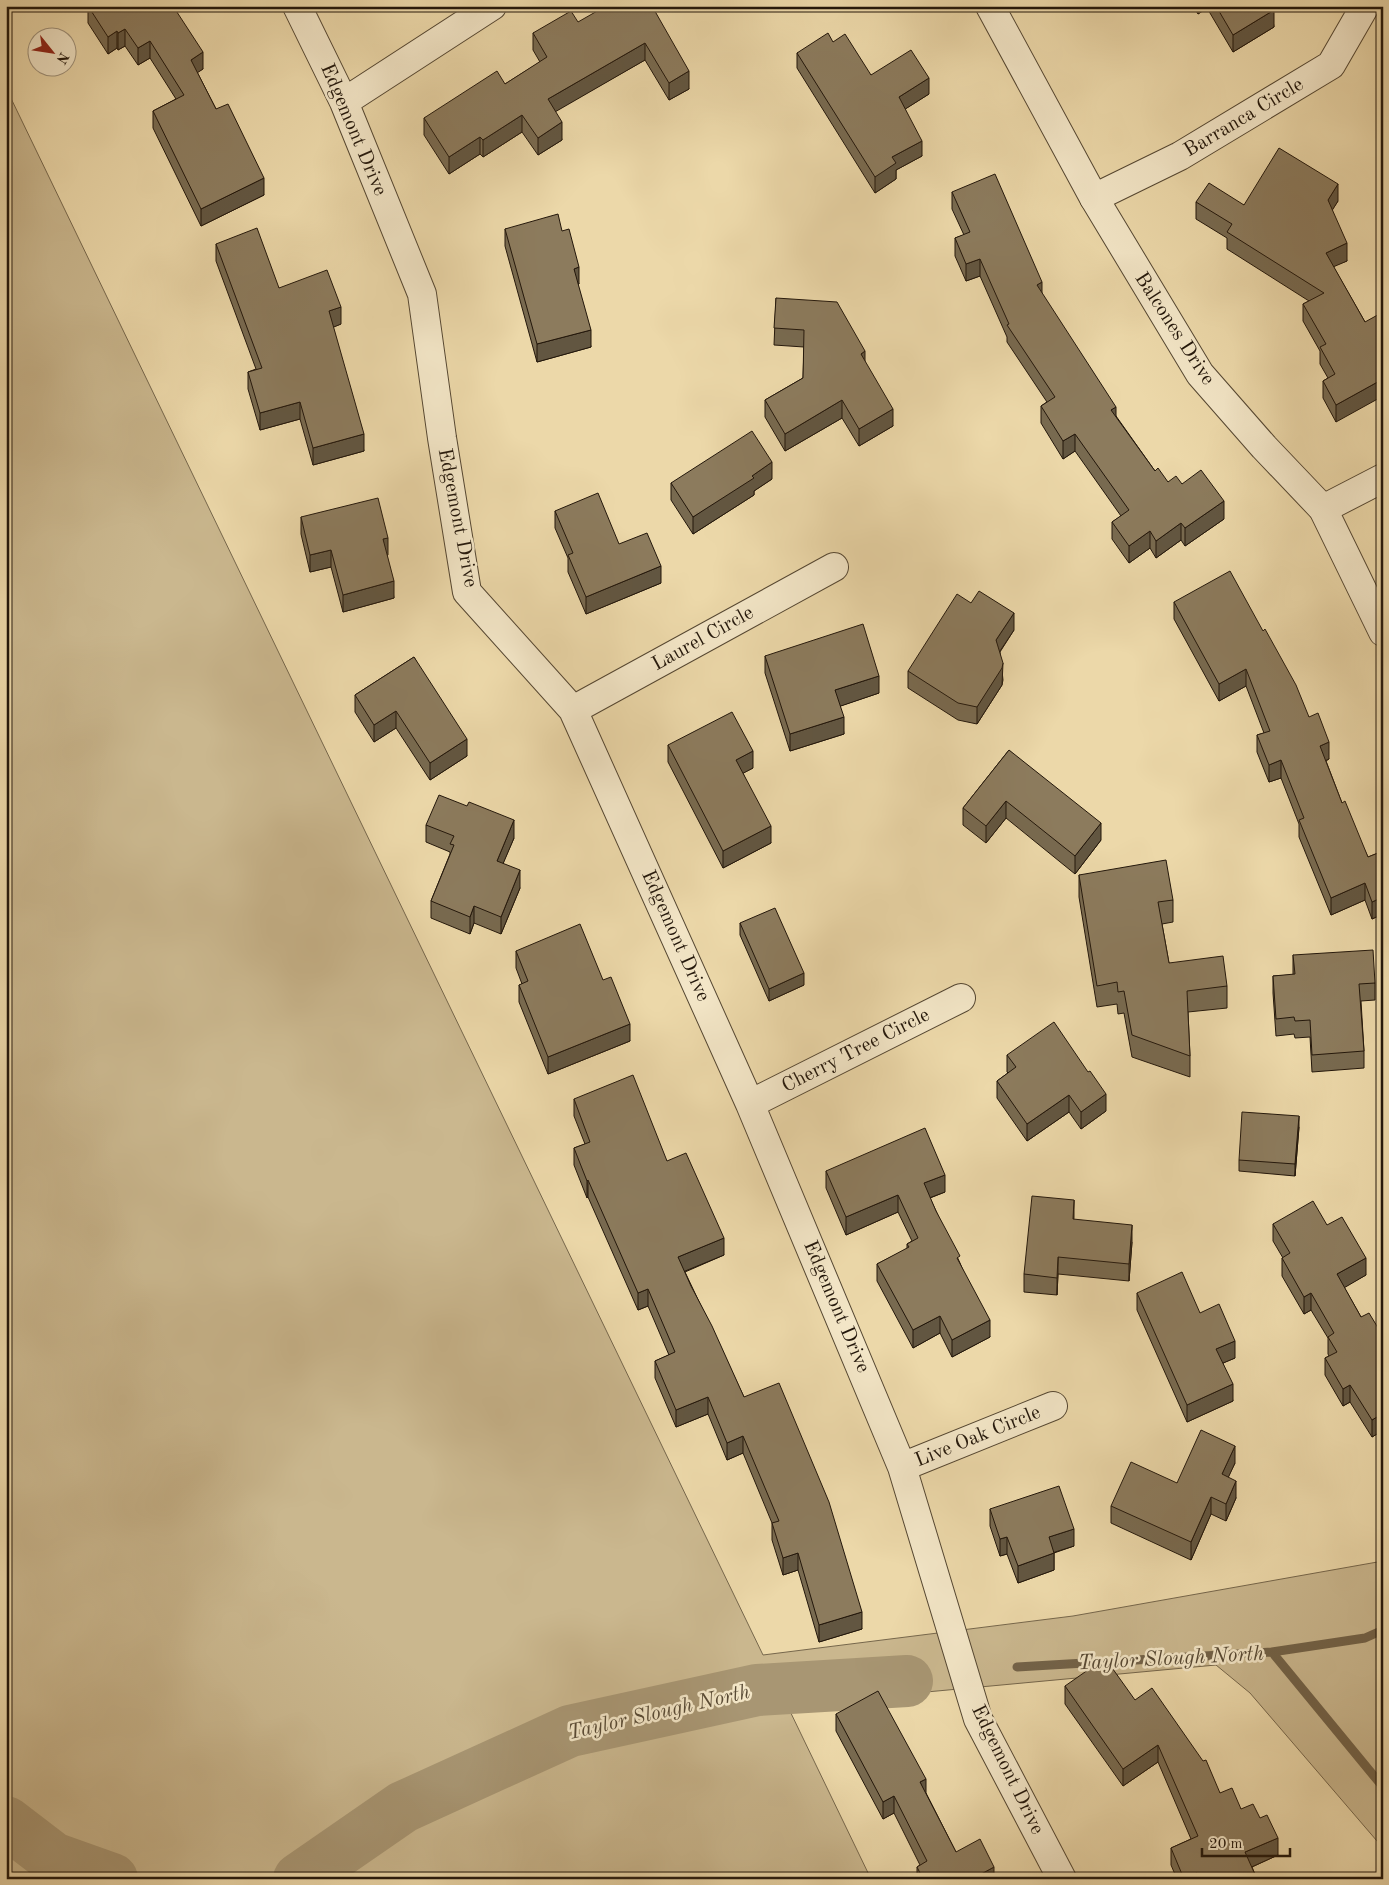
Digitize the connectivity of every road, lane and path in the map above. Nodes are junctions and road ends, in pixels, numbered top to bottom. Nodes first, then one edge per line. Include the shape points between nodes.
1 (297, 6) edge
2 (492, 6) edge
3 (990, 6) edge
4 (1365, 6) edge
5 (344, 102) junction
6 (1094, 198) junction
7 (1383, 478) edge
8 (1323, 509) junction
9 (834, 567) dead end
10 (1383, 632) edge
11 (573, 710) junction
12 (961, 998) dead end
13 (750, 1104) junction
14 (1053, 1406) dead end
15 (902, 1467) junction
16 (1062, 1879) edge

1 - 5 street, Edgemont Drive
2 - 5 street
3 - 6 street, Balcones Drive
4 - 6 street, Barranca Circle via 1331,65 1180,156
5 - 11 street, Edgemont Drive via 422,294 467,592
6 - 8 street, Balcones Drive via 1200,374
7 - 8 street
8 - 10 street, Balcones Drive
9 - 11 street, Laurel Circle
11 - 13 street, Edgemont Drive
12 - 13 street, Cherry Tree Circle
13 - 15 street, Edgemont Drive
14 - 15 street, Live Oak Circle
15 - 16 street, Edgemont Drive via 978,1719

